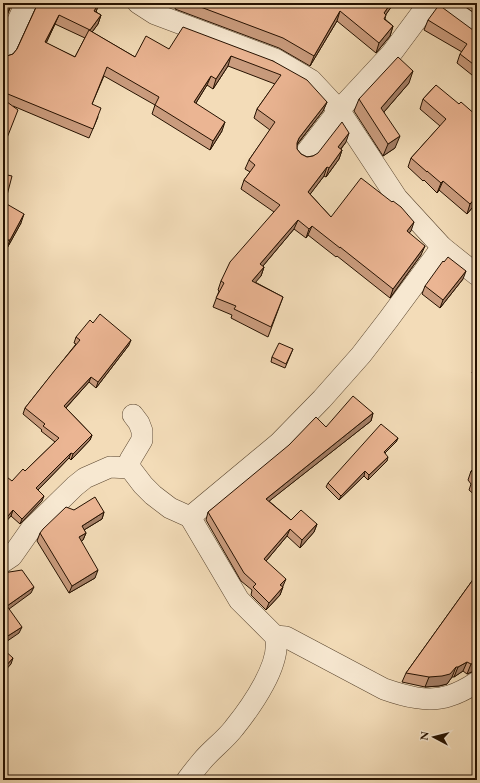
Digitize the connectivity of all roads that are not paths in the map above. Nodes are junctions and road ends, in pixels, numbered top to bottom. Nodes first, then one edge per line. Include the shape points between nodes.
1 (26, 3) edge
2 (138, 3) edge
3 (430, 3) edge
4 (440, 3) edge
5 (477, 29) edge
6 (3, 53) edge
7 (339, 110) junction
8 (305, 154) edge
9 (442, 247) junction
10 (477, 275) edge
11 (133, 415) dead end
12 (130, 468) junction
13 (190, 517) junction
14 (3, 562) edge
15 (275, 636) junction
16 (477, 682) edge
17 (187, 780) edge

1 - 6 street
2 - 7 street via 155,14 275,59 311,80
3 - 7 street via 391,54
4 - 5 street
7 - 8 street
7 - 9 street via 396,198
9 - 10 street
9 - 13 street via 374,337 322,399 279,443
11 - 12 street via 142,431 142,440 130,460
12 - 13 street via 153,495 170,508
12 - 14 street via 110,467 85,478 31,529 12,556
13 - 15 street via 239,600
15 - 16 street via 286,637 384,689 399,694 435,699 455,694
15 - 17 street via 277,643 274,658 260,692 234,728 202,760

